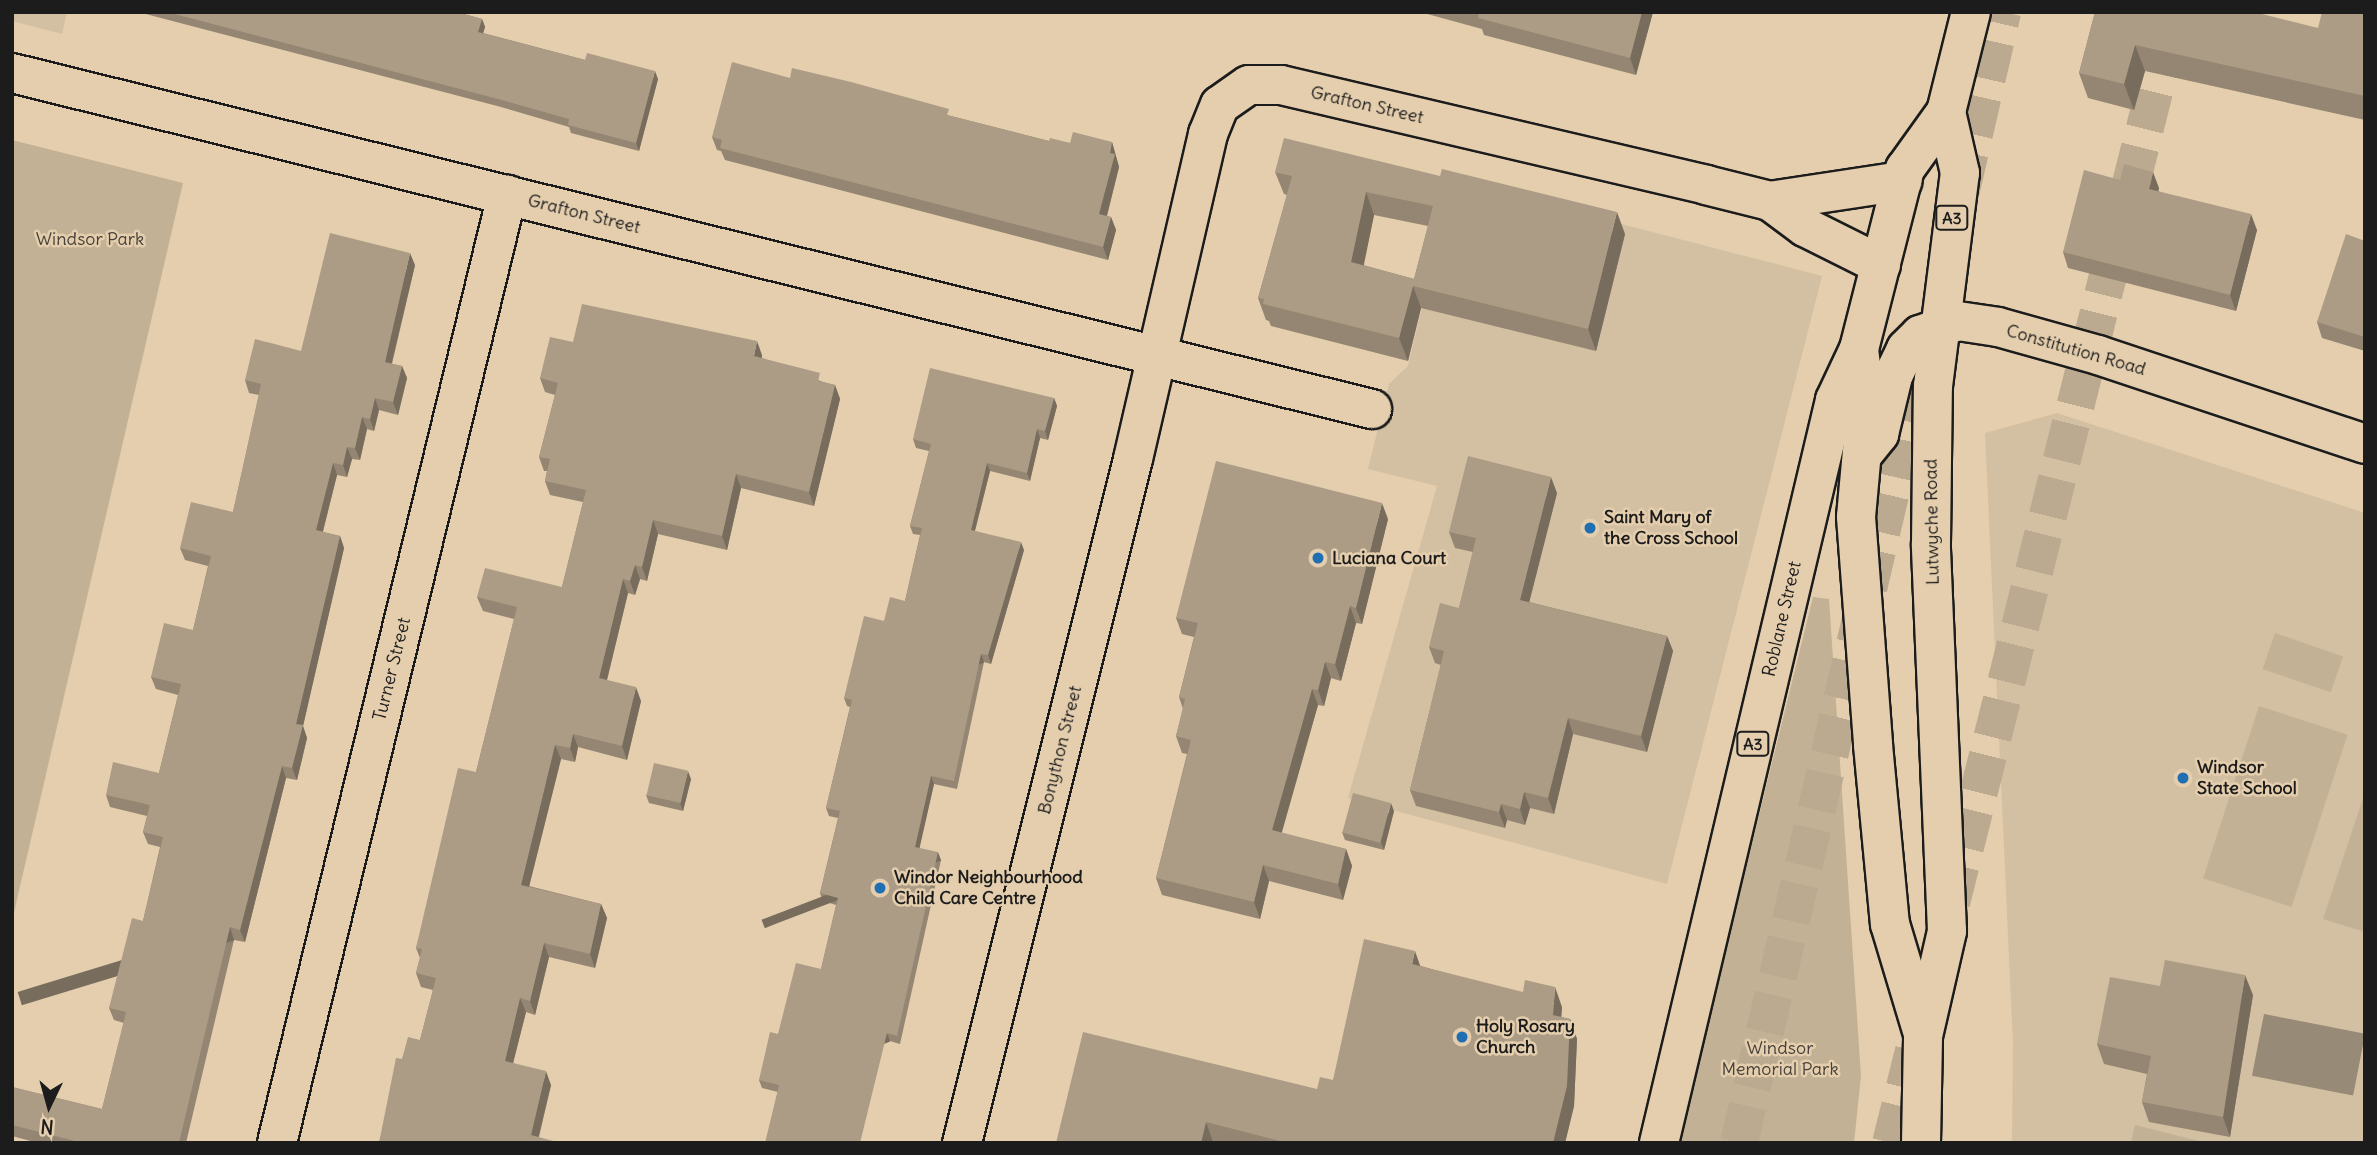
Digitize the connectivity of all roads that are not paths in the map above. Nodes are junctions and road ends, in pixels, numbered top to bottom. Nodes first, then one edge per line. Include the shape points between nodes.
1 (1971, 12) edge
2 (12, 73) edge
3 (1946, 112) junction
4 (1902, 181) junction
5 (507, 195) junction
6 (1770, 201) junction
7 (1881, 265) junction
8 (1938, 326) junction
9 (1859, 349) junction
10 (1156, 356) junction
11 (1372, 409) dead end
12 (2365, 444) edge
13 (1860, 458) junction
14 (1923, 1036) junction
15 (277, 1143) edge
16 (962, 1143) edge
17 (1659, 1143) edge
18 (1921, 1143) edge

1 - 3 main road, Lutwyche Road / A3
2 - 5 main road, Grafton Street
3 - 4 main road, Roblane Street / A3
3 - 8 main road, Lutwyche Road / A3 via 1960,173
4 - 6 main road, Grafton Street
4 - 7 main road, Roblane Street / A3
5 - 10 main road, Grafton Street
5 - 15 main road, Turner Street
6 - 7 main road, Grafton Street via 1805,227
6 - 10 main road, Grafton Street via 1281,85 1249,85 1220,105 1208,134
7 - 9 main road, Roblane Street / A3
8 - 12 main road, Constitution Road via 1958,321 1998,327 2184,382
8 - 13 main road via 1920,335 1898,361 1879,434
8 - 14 main road, Lutwyche Road / A3 via 1930,479 1947,931
9 - 13 main road, Lutwyche Road / A3 via 1866,407
9 - 17 main road, Roblane Street / A3 via 1835,400
10 - 11 main road, Grafton Street
10 - 16 main road, Bonython Street
13 - 14 main road, Lutwyche Road / A3 via 1859,573 1890,924
14 - 18 main road, Lutwyche Road / A3

